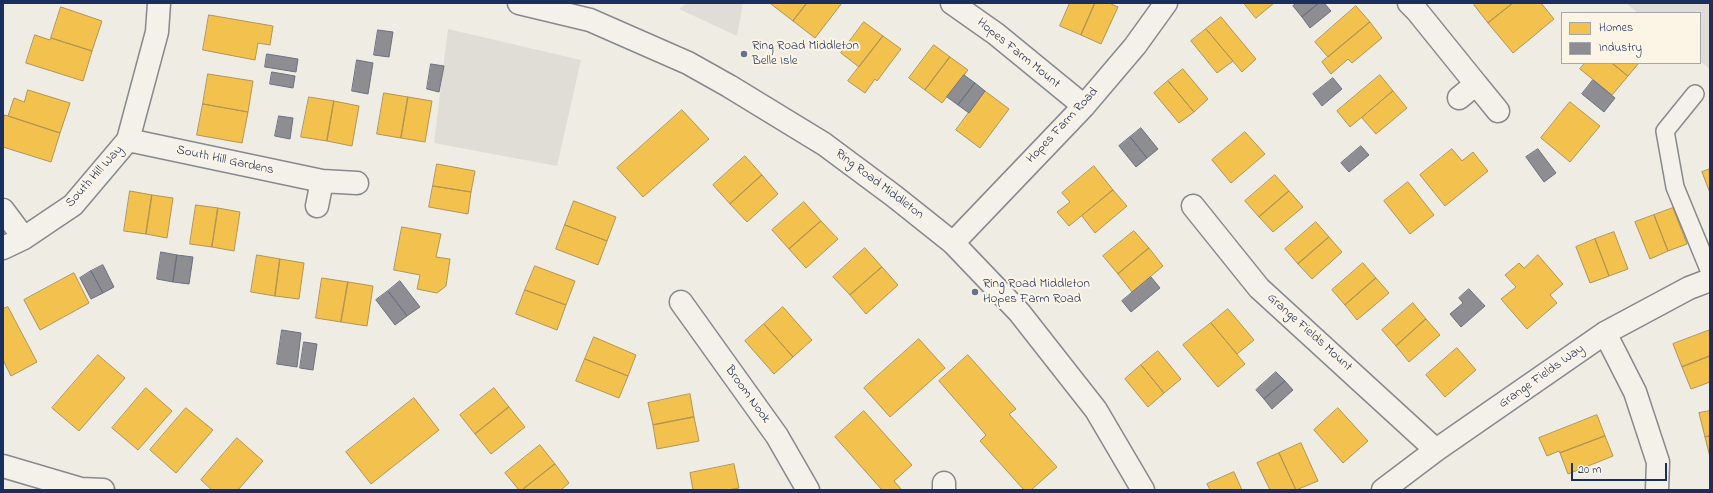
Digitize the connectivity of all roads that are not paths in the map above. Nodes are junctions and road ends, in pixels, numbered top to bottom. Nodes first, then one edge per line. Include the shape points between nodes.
1 (159, 3) edge
2 (519, 3) edge
3 (952, 3) edge
4 (1166, 3) edge
5 (1409, 3) edge
6 (1476, 84) junction
7 (1695, 94) dead end
8 (1460, 98) dead end
9 (1084, 106) junction
10 (1498, 111) dead end
11 (128, 140) junction
12 (322, 181) junction
13 (357, 183) dead end
14 (317, 206) dead end
15 (1193, 206) dead end
16 (3, 210) edge
17 (24, 238) junction
18 (953, 243) junction
19 (3, 248) edge
20 (1710, 272) edge
21 (1710, 280) edge
22 (681, 302) dead end
23 (1605, 333) junction
24 (1436, 450) junction
25 (3, 466) edge
26 (81, 490) edge
27 (103, 490) edge
28 (808, 490) edge
29 (1143, 490) edge
30 (1383, 490) edge
31 (1657, 490) edge

1 - 11 street, South Hill Way via 157,32
2 - 18 street, Ring Road Middleton via 590,20 688,63 824,144
3 - 9 street, Hopes Farm Mount via 996,34
4 - 9 street, Hopes Farm Road via 1135,46
5 - 6 street
6 - 8 street
6 - 10 street
7 - 20 lane via 1665,131 1675,188
9 - 18 street, Hopes Farm Road
11 - 12 street, South Hill Gardens
11 - 17 street, South Hill Way via 73,205
12 - 13 street, South Hill Gardens
12 - 14 street
15 - 24 street, Grange Fields Mount via 1259,288
16 - 17 street
17 - 19 street, South Hill Way
18 - 29 street, Ring Road Middleton via 1019,312 1096,410
21 - 23 street, Grange Fields Way via 1689,288
22 - 28 street, Broom Nook via 777,436
23 - 24 street, Grange Fields Way
23 - 31 street via 1635,392 1658,462
24 - 30 street, Grange Fields Way
25 - 26 street
26 - 27 street

